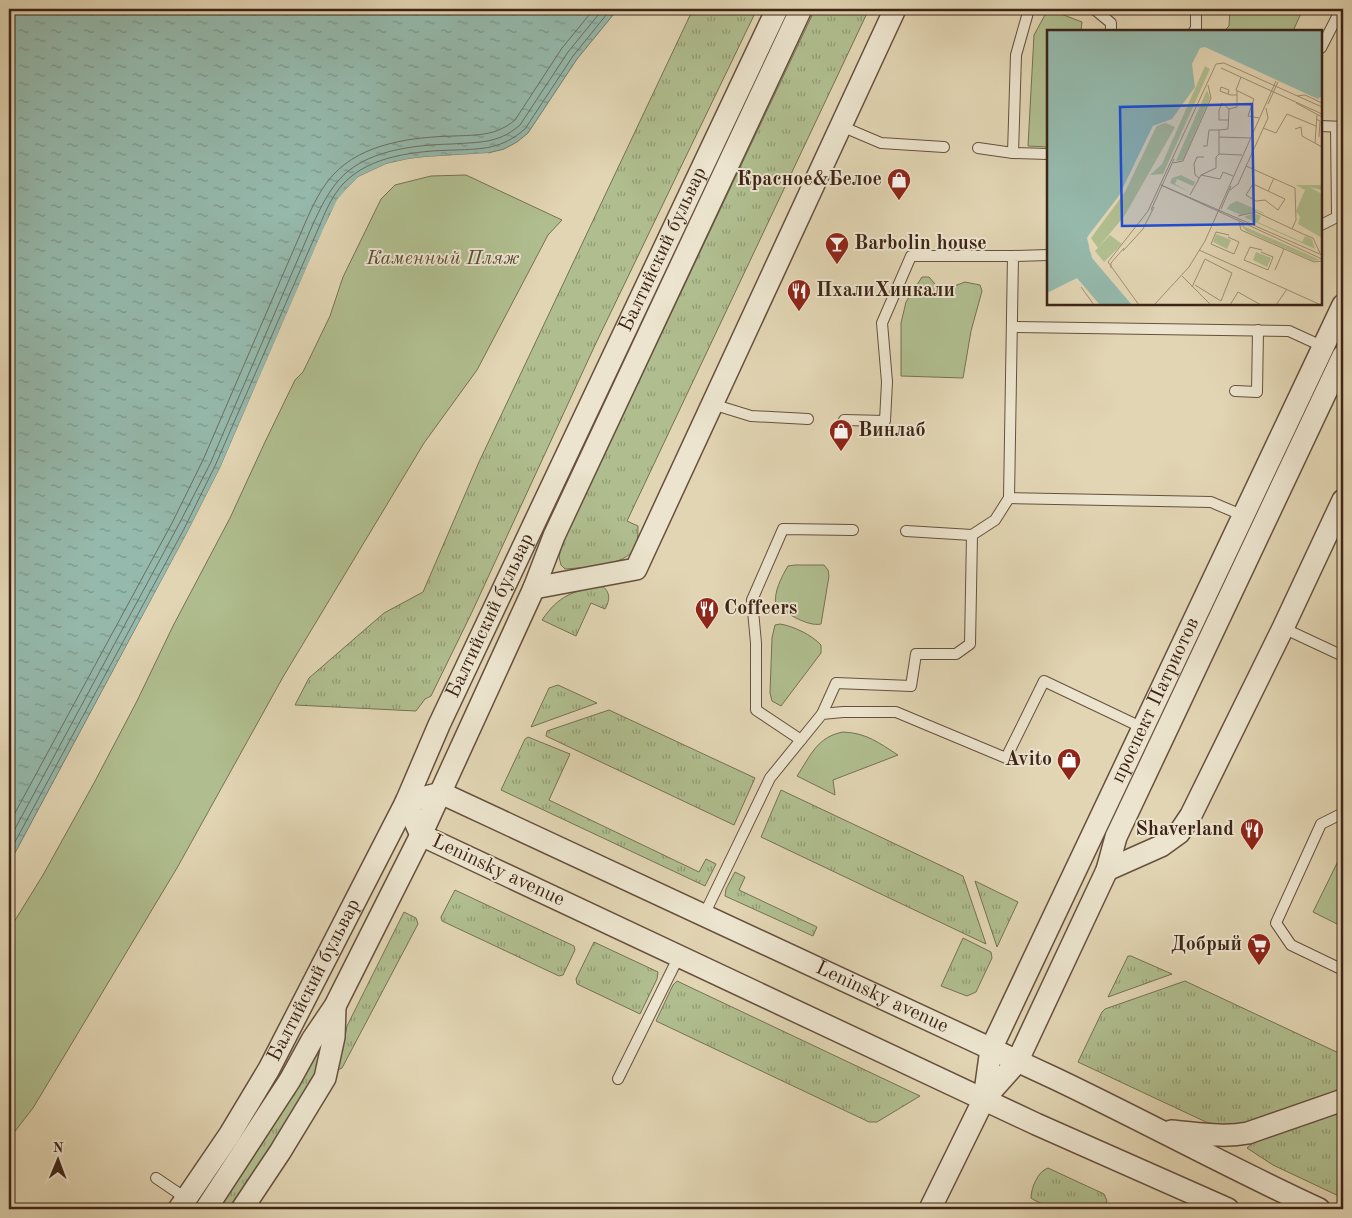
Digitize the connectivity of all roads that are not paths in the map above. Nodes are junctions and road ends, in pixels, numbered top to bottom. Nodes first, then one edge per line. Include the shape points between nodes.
1 (777, 9) edge
2 (801, 9) edge
3 (895, 9) edge
4 (1029, 9) edge
5 (1094, 9) edge
6 (1196, 9) edge
7 (1341, 9) edge
8 (1111, 30) edge
9 (1195, 30) edge
10 (1322, 46) edge
11 (841, 126) junction
12 (1322, 126) edge
13 (1339, 127) edge
14 (944, 147) dead end
15 (978, 148) dead end
16 (1013, 153) junction
17 (1047, 154) edge
18 (1322, 224) edge
19 (1013, 256) junction
20 (1047, 256) edge
21 (1343, 305) edge
22 (1012, 327) junction
23 (1258, 330) junction
24 (1324, 347) junction
25 (1343, 356) edge
26 (1235, 392) dead end
27 (712, 404) junction
28 (808, 419) dead end
29 (844, 420) dead end
30 (1009, 498) junction
31 (1343, 500) edge
32 (1244, 516) junction
33 (853, 530) dead end
34 (906, 531) dead end
35 (972, 535) junction
36 (534, 588) junction
37 (1283, 628) junction
38 (1343, 656) edge
39 (822, 714) junction
40 (1143, 728) junction
41 (801, 740) junction
42 (440, 793) junction
43 (406, 802) junction
44 (1343, 813) edge
45 (421, 835) junction
46 (1107, 870) junction
47 (704, 915) junction
48 (679, 956) junction
49 (1343, 970) edge
50 (335, 1006) junction
51 (991, 1049) junction
52 (1017, 1062) junction
53 (618, 1079) dead end
54 (984, 1100) junction
55 (1343, 1100) edge
56 (1159, 1129) junction
57 (156, 1178) dead end
58 (1196, 1202) edge
59 (183, 1204) edge
60 (206, 1209) edge
61 (242, 1209) edge
62 (930, 1209) edge
63 (1228, 1209) edge
64 (1319, 1209) edge

1 - 43 street, Балтийский бульвар via 438,726
2 - 36 street, Балтийский бульвар via 554,536
3 - 11 street
4 - 16 lane via 1016,55
5 - 8 lane via 1111,23
6 - 9 lane
7 - 10 lane
11 - 14 lane via 881,143
11 - 27 street
12 - 13 lane
13 - 18 lane via 1336,217
15 - 16 lane
16 - 17 lane
19 - 20 lane
19 - 22 lane
19 - 29 lane via 911,256 882,322 887,382 885,421
21 - 24 street, проспект Патриотов
22 - 23 lane
22 - 30 lane
23 - 24 lane via 1290,330
23 - 26 lane via 1257,392
24 - 32 street, проспект Патриотов
25 - 46 street, проспект Патриотов via 1116,837
27 - 28 lane via 751,416
27 - 36 street via 636,569
30 - 32 lane via 1211,502
30 - 35 lane via 995,520
31 - 37 street
32 - 40 street, проспект Патриотов
33 - 41 lane via 783,529 752,600 756,710
34 - 35 lane
35 - 39 lane via 970,644 956,654 916,654 911,686 836,683
36 - 42 street, Балтийский бульвар
37 - 38 lane
37 - 46 street via 1191,815 1179,832 1162,846
39 - 40 lane via 896,712 1006,758 1044,681
39 - 41 lane
40 - 51 street, проспект Патриотов
41 - 47 lane via 770,778
42 - 43 street
42 - 45 street, Балтийский бульвар
42 - 47 street, Leninsky avenue
43 - 45 street
43 - 59 street, Балтийский бульвар via 269,1069
44 - 49 lane via 1321,824 1276,923 1290,945
45 - 48 street, Leninsky avenue
45 - 50 street, Балтийский бульвар
46 - 52 street, проспект Патриотов
47 - 51 street, Leninsky avenue
48 - 53 lane
48 - 54 street, Leninsky avenue
50 - 60 street, Балтийский бульвар
50 - 61 street via 334,1037 324,1078
51 - 52 street, Leninsky avenue
51 - 54 street, проспект Патриотов
52 - 54 street, проспект Патриотов
52 - 56 street, Leninsky avenue
54 - 58 street, Leninsky avenue
54 - 62 street, проспект Патриотов
55 - 56 street via 1248,1134 1220,1136
56 - 64 street, Leninsky avenue
57 - 59 lane
58 - 63 street, Leninsky avenue

